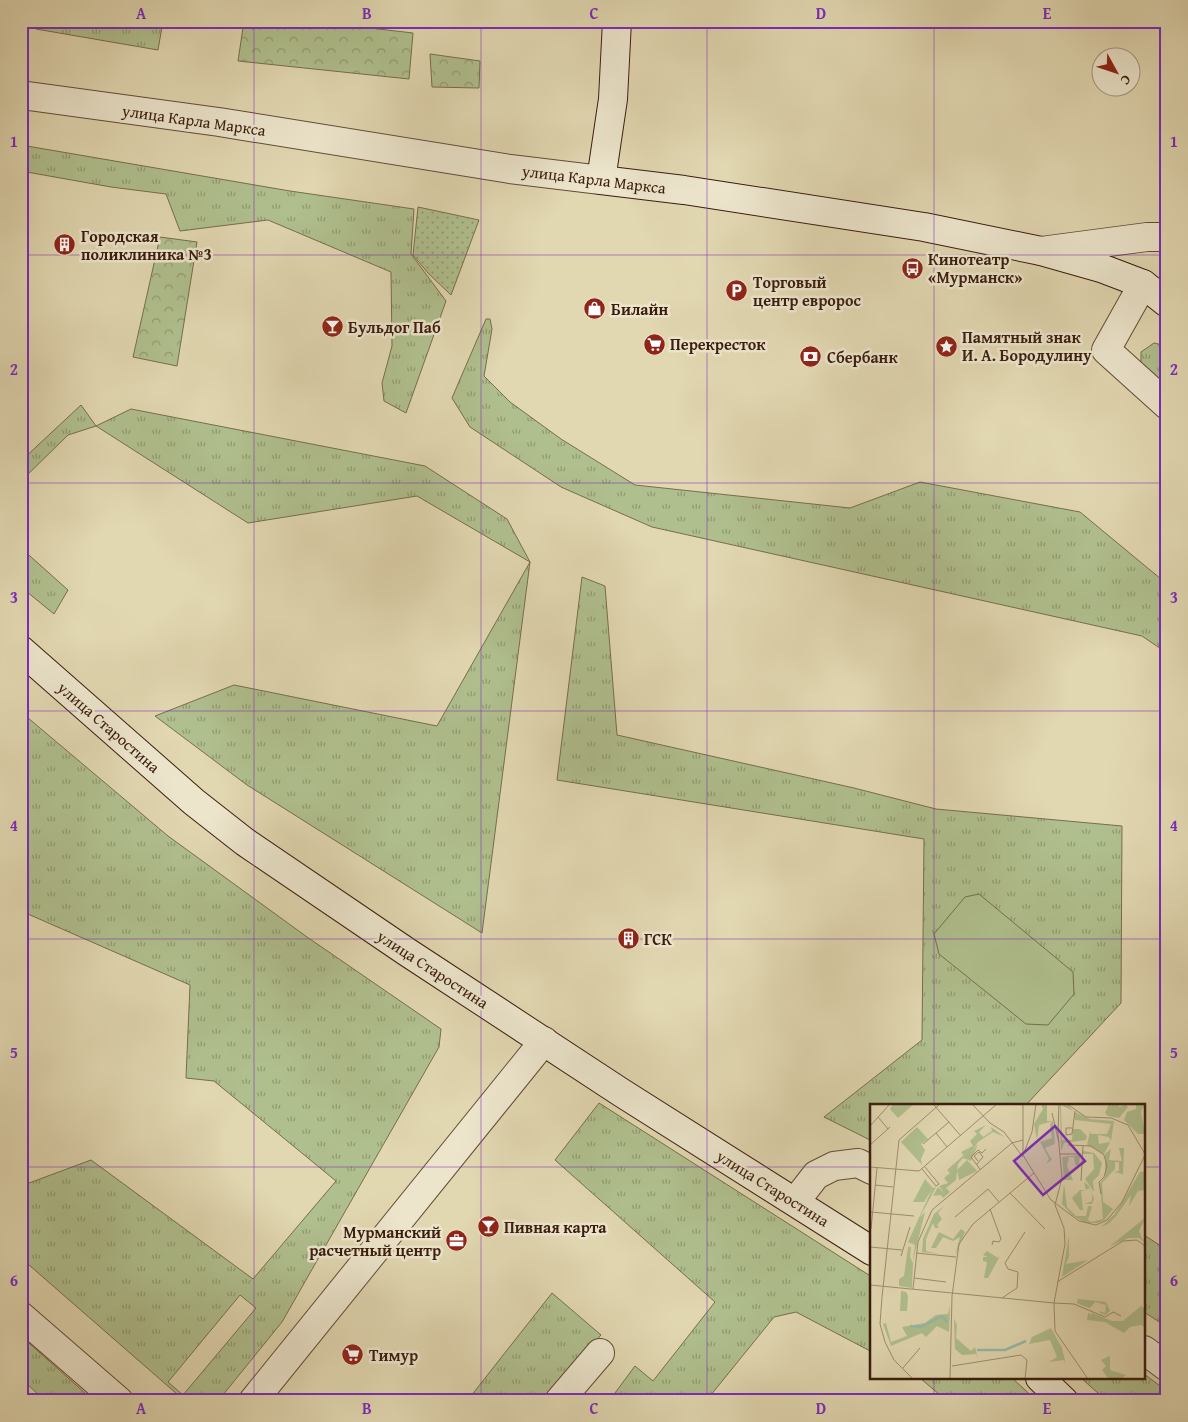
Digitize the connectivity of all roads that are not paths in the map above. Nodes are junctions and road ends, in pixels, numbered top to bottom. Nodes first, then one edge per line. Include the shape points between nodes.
1 (616, 21) edge
2 (21, 95) edge
3 (601, 180) junction
4 (1167, 237) edge
5 (1041, 250) junction
6 (1143, 284) junction
7 (1167, 302) edge
8 (1167, 405) edge
9 (21, 650) edge
10 (544, 1042) junction
11 (870, 1169) edge
12 (795, 1202) junction
13 (870, 1250) edge
14 (21, 1316) edge
15 (1146, 1351) edge
16 (600, 1353) dead end
17 (1167, 1367) edge
18 (1042, 1380) edge
19 (119, 1401) edge
20 (253, 1401) edge
21 (559, 1401) edge
22 (1064, 1401) edge

1 - 3 main road via 613,98
2 - 3 main road, улица Карла Маркса
3 - 5 main road, улица Карла Маркса via 924,227
4 - 5 main road, улица Карла Маркса
5 - 6 main road
6 - 7 main road
6 - 8 main road via 1106,350
9 - 10 main road, улица Старостина via 194,802 245,842
10 - 12 main road, улица Старостина
10 - 20 main road
11 - 12 main road via 858,1163 834,1166 816,1175
12 - 13 main road, улица Старостина
14 - 19 main road
15 - 17 main road
16 - 21 main road
18 - 22 main road

